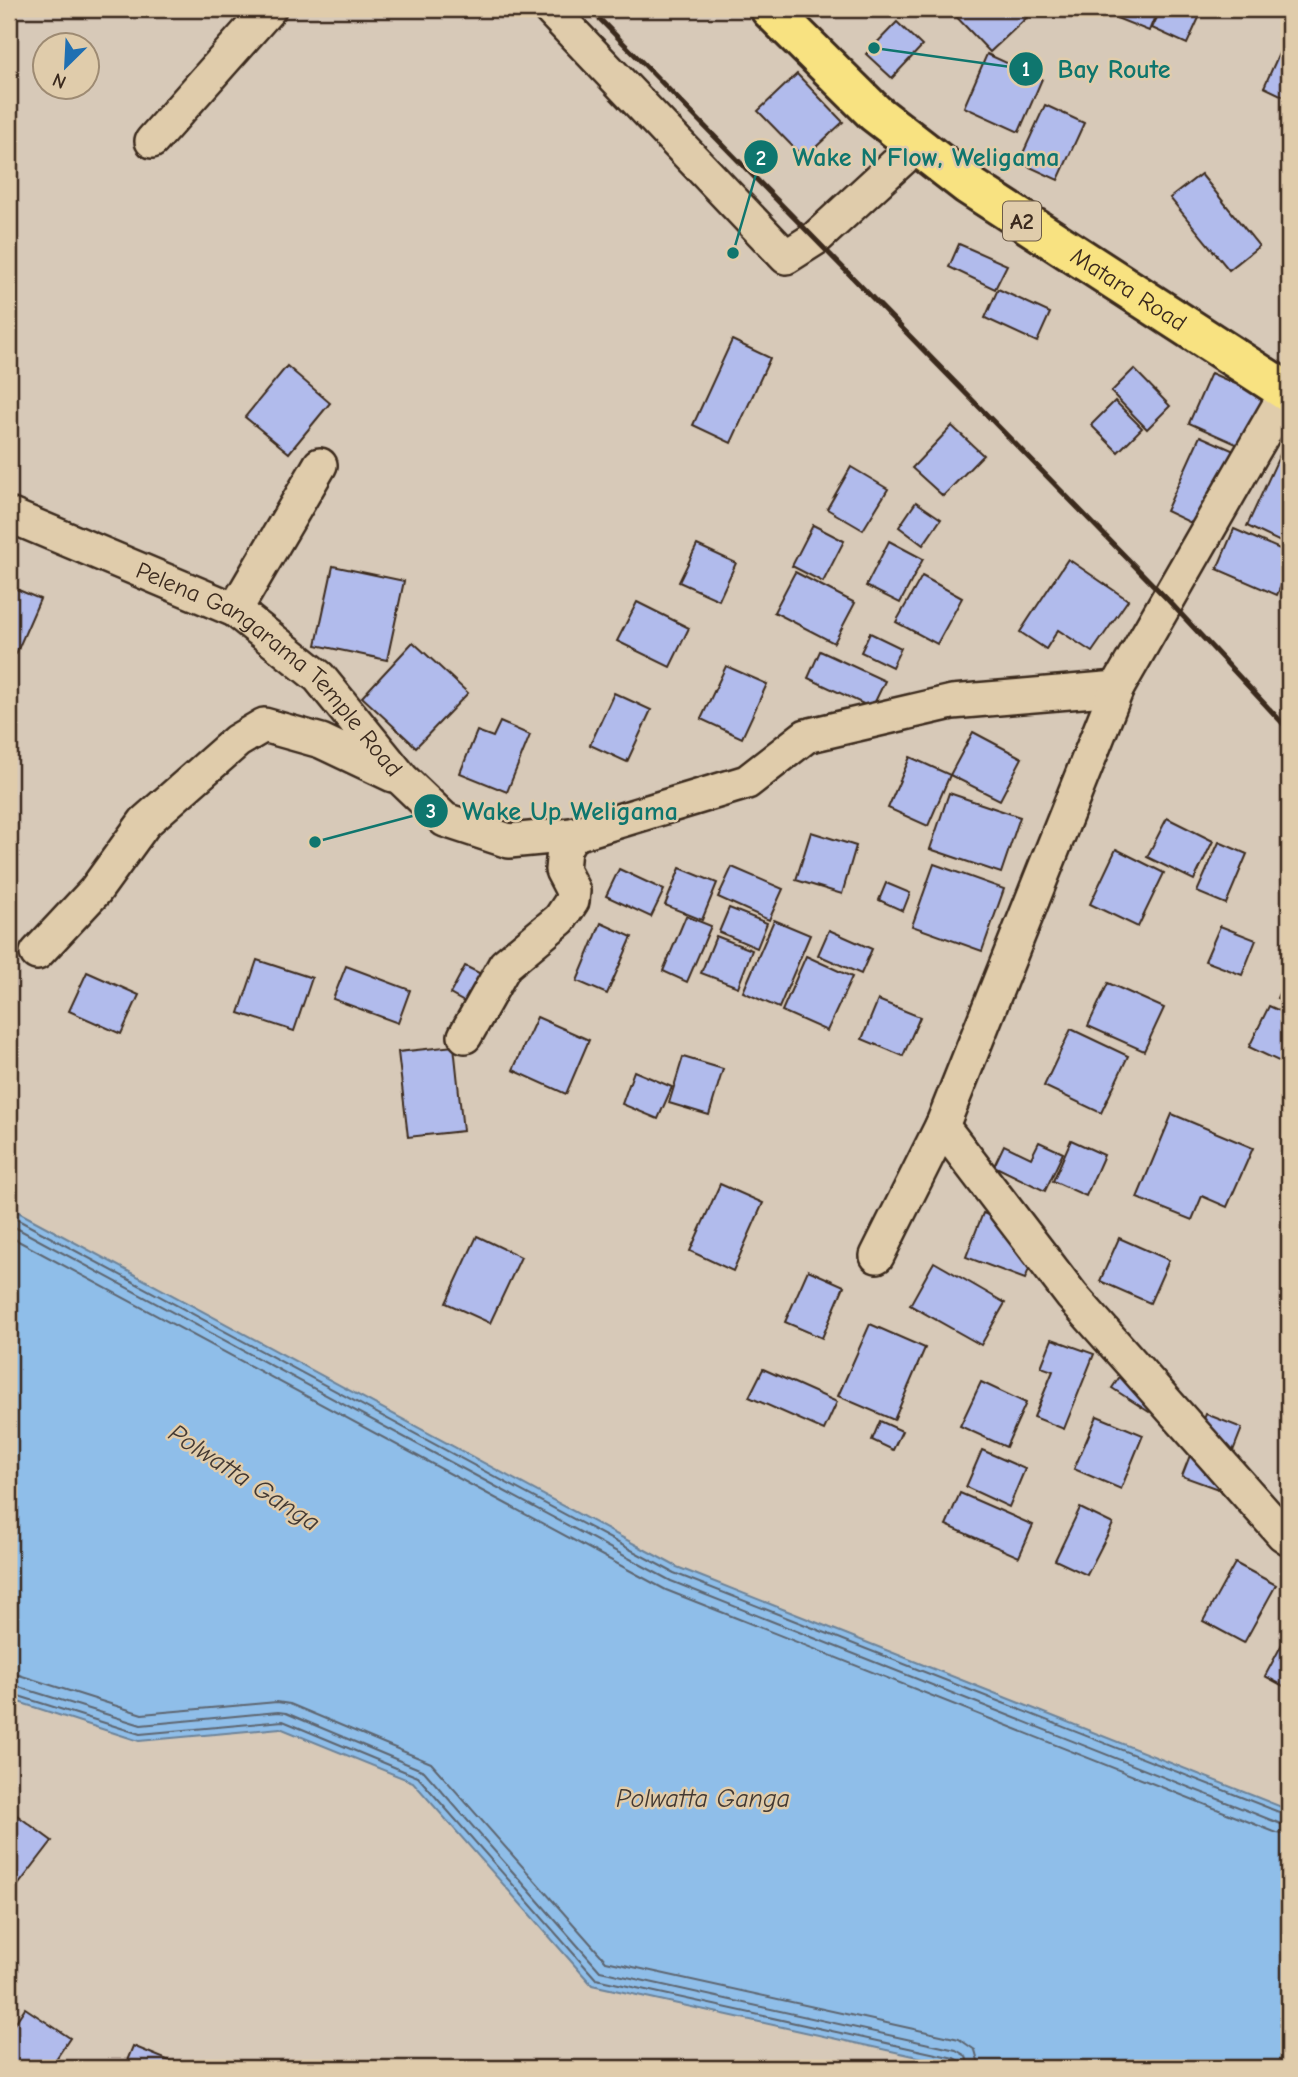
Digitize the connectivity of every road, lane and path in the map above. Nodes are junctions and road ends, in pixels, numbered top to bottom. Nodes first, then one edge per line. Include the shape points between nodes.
1 (269, 9) edge
2 (550, 9) edge
3 (776, 12) edge
4 (152, 141) dead end
5 (916, 146) junction
6 (1288, 393) edge
7 (320, 465) dead end
8 (9, 515) edge
9 (234, 610) junction
10 (1117, 688) junction
11 (402, 779) junction
12 (572, 835) junction
13 (37, 953) dead end
14 (465, 1036) dead end
15 (942, 1126) junction
16 (877, 1256) dead end
17 (1289, 1538) edge

1 - 4 street
2 - 5 street via 786,257 816,238
3 - 5 highway, Matara Road / A2 via 852,91
5 - 6 highway, Matara Road / A2 via 1041,234
6 - 10 street
7 - 9 street
8 - 9 street, Pelena Gangarama Temple Road
9 - 11 street, Pelena Gangarama Temple Road via 319,677
10 - 12 street, Pelena Gangarama Temple Road via 952,702 806,736 747,782
10 - 15 street
11 - 12 street, Pelena Gangarama Temple Road via 445,820 509,841
11 - 13 street via 321,741 264,725 237,741 145,822 95,891
12 - 14 street via 564,849 562,870 573,891 572,901 560,919 505,965
15 - 16 street
15 - 17 street via 1072,1296

